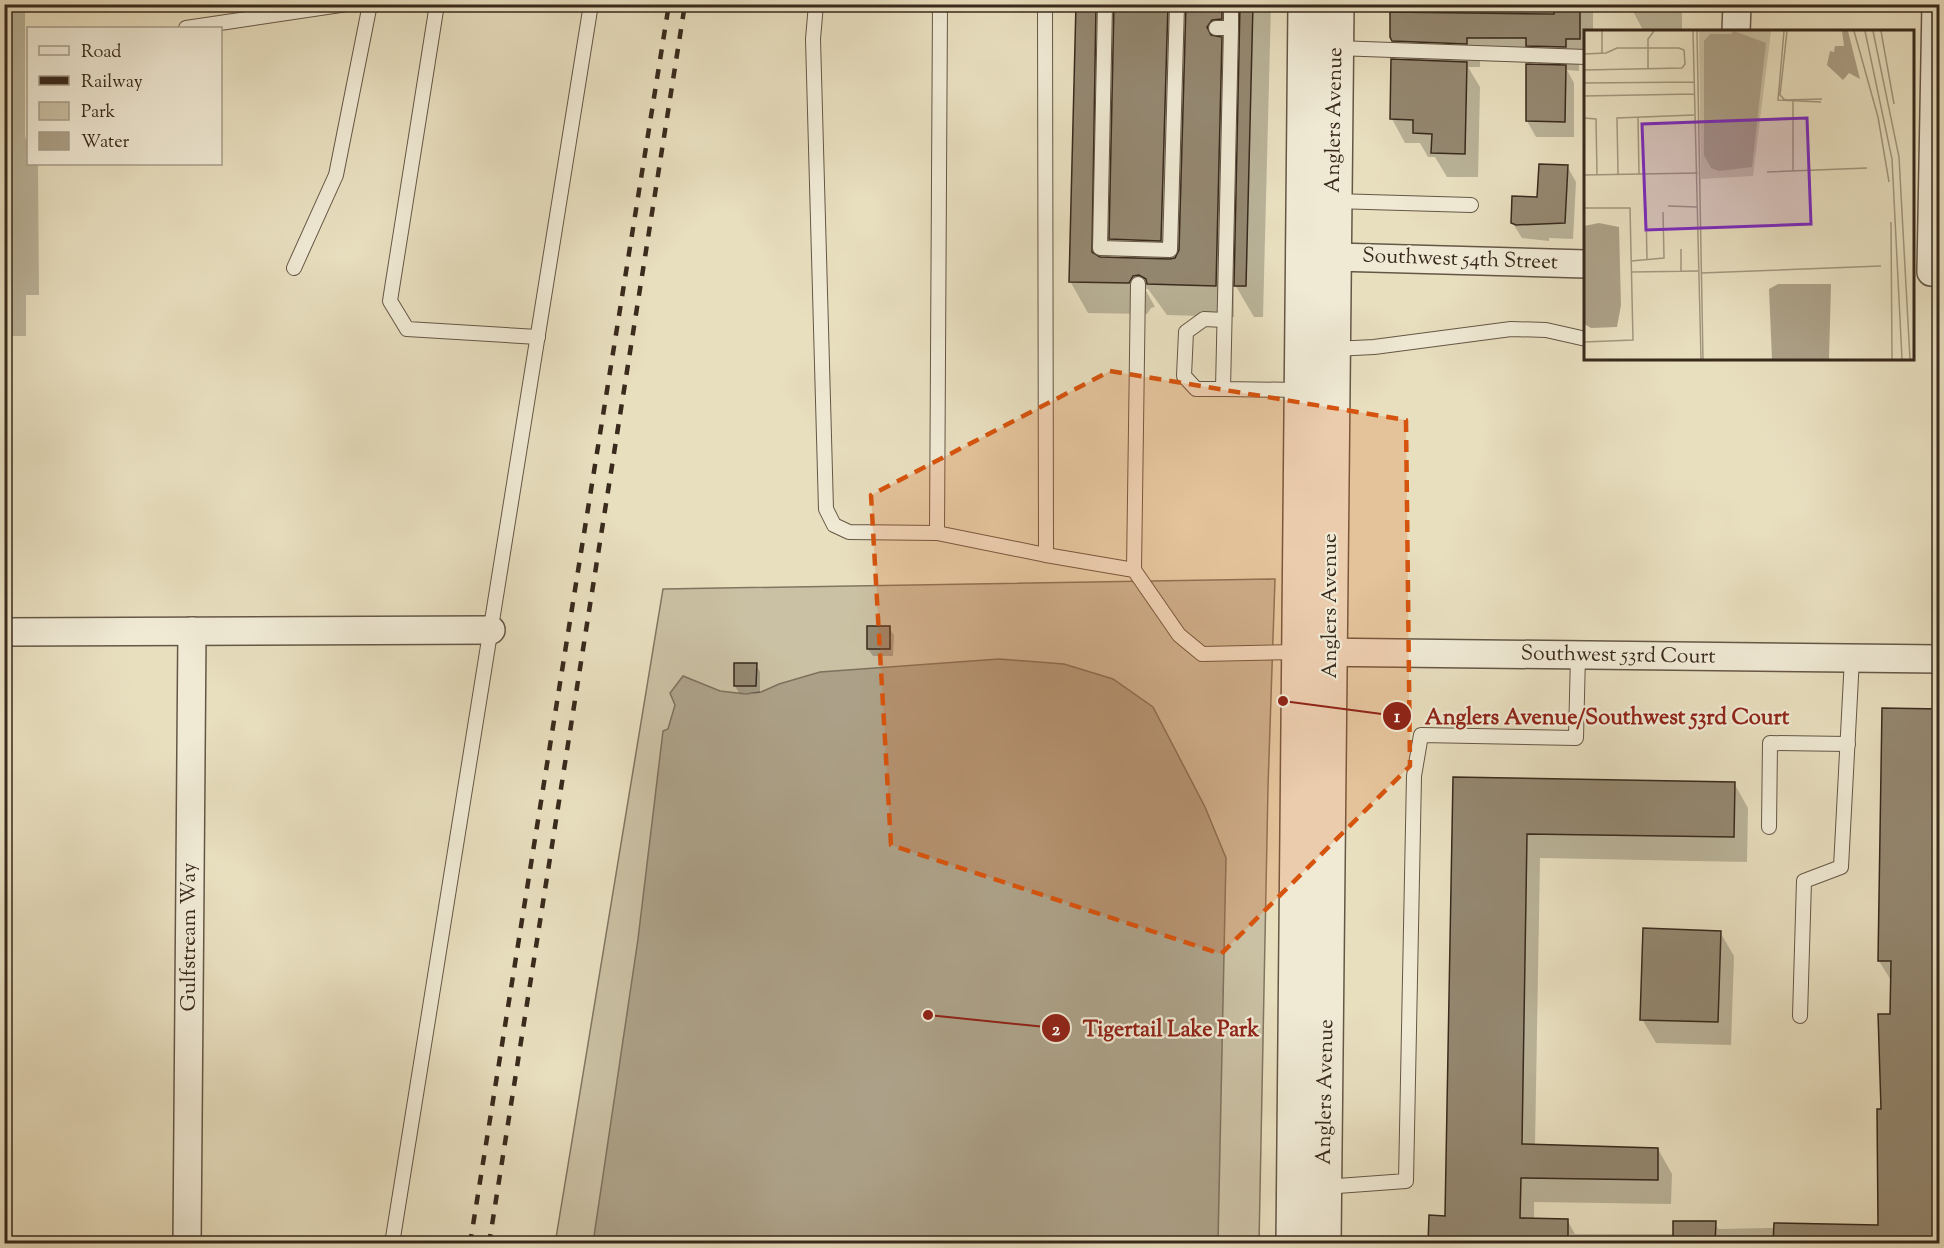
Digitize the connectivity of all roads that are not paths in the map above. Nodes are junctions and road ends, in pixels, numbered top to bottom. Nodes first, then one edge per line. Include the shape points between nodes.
1 (346, 4) edge
2 (370, 4) edge
3 (437, 4) edge
4 (591, 4) edge
5 (816, 4) edge
6 (940, 4) edge
7 (1045, 4) edge
8 (1105, 4) edge
9 (1177, 4) edge
10 (1231, 4) edge
11 (1305, 4) edge
12 (1337, 4) edge
13 (1737, 4) edge
14 (1936, 4) edge
15 (193, 27) edge
16 (1736, 30) edge
17 (1336, 48) junction
18 (1584, 57) edge
19 (1334, 201) junction
20 (1472, 205) dead end
21 (1335, 257) junction
22 (1584, 264) edge
23 (294, 268) dead end
24 (1931, 272) dead end
25 (1138, 284) dead end
26 (1224, 320) junction
27 (538, 337) junction
28 (1584, 339) edge
29 (1334, 349) junction
30 (1223, 390) junction
31 (1301, 390) junction
32 (938, 533) junction
33 (1046, 555) junction
34 (1134, 570) junction
35 (491, 630) junction
36 (192, 631) junction
37 (4, 632) edge
38 (1297, 652) junction
39 (1331, 653) junction
40 (1578, 655) junction
41 (1852, 658) junction
42 (1940, 659) edge
43 (1848, 744) junction
44 (1769, 827) dead end
45 (1800, 1016) dead end
46 (1324, 1187) junction
47 (188, 1244) edge
48 (392, 1244) edge
49 (1293, 1244) edge
50 (1324, 1244) edge

1 - 15 lane
2 - 23 lane via 336,175
3 - 27 lane via 390,302 407,329
4 - 27 lane
5 - 32 lane via 813,39 826,509 834,525 849,532
6 - 32 lane
7 - 33 lane
8 - 9 lane via 1100,248 1170,250
10 - 26 lane via 1223,28
11 - 31 street, Anglers Avenue
12 - 17 street, Anglers Avenue
13 - 16 street
14 - 24 street
17 - 18 lane
17 - 19 street, Anglers Avenue
19 - 20 lane
19 - 21 street, Anglers Avenue
21 - 22 street, Southwest 54th Street
21 - 29 street, Anglers Avenue
25 - 34 lane
26 - 30 lane
26 - 30 lane via 1204,319 1186,332 1184,376 1196,389
27 - 35 lane
28 - 29 lane via 1546,330 1511,328
29 - 39 street, Anglers Avenue
30 - 31 lane
31 - 38 street, Anglers Avenue
32 - 33 lane
33 - 34 lane
34 - 38 lane via 1179,635 1202,654
35 - 36 street
35 - 48 lane
36 - 37 street
36 - 47 street, Gulfstream Way
38 - 39 street, Southwest 53rd Court
38 - 49 street, Anglers Avenue
39 - 40 street, Southwest 53rd Court
39 - 46 street, Anglers Avenue
40 - 41 street, Southwest 53rd Court
40 - 46 lane via 1576,738 1421,735 1414,776 1406,1181
41 - 42 street, Southwest 53rd Court
41 - 43 lane
43 - 44 lane via 1770,743
43 - 45 lane via 1841,867 1804,881
46 - 50 street, Anglers Avenue

